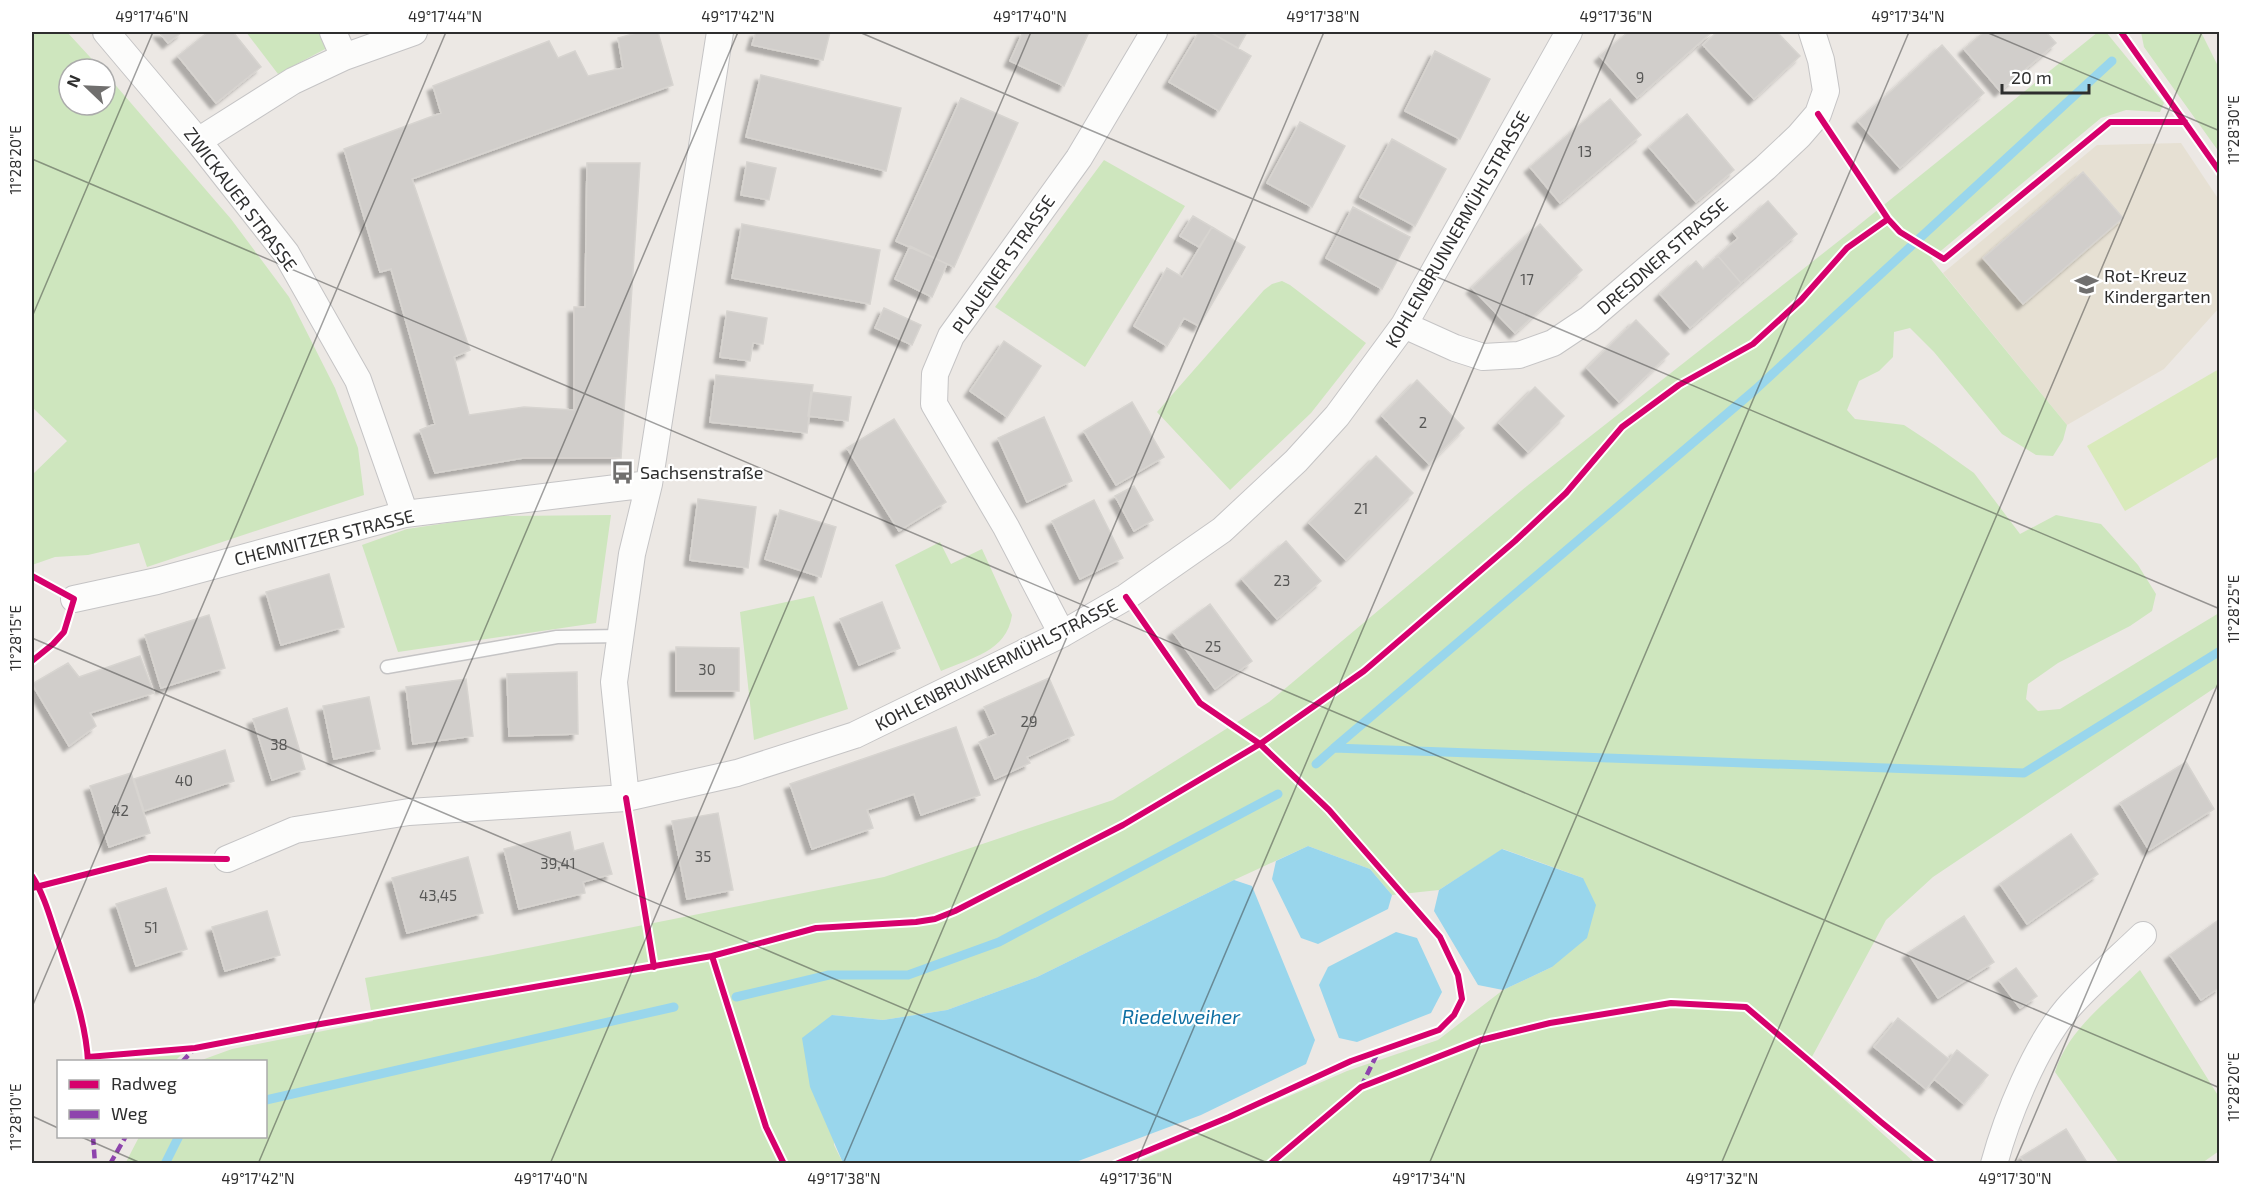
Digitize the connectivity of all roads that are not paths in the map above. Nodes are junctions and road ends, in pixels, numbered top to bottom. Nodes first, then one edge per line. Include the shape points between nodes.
1 (106, 32) edge
2 (333, 32) edge
3 (414, 32) edge
4 (720, 32) edge
5 (1154, 32) edge
6 (1569, 32) edge
7 (1812, 32) edge
8 (344, 57) junction
9 (198, 141) junction
10 (1404, 325) junction
11 (649, 484) junction
12 (405, 514) junction
13 (74, 598) dead end
14 (1062, 633) junction
15 (621, 636) junction
16 (387, 667) dead end
17 (626, 798) junction
18 (227, 859) dead end
19 (2144, 935) dead end
20 (1994, 1164) edge

1 - 9 street, ZWICKAUER STRASSE
2 - 8 street
3 - 8 street
4 - 11 street
5 - 14 street, PLAUENER STRASSE via 1079,158 951,336 935,374 934,404
6 - 10 street, KOHLENBRUNNERMÜHLSTRASSE
7 - 10 street, DRESDNER STRASSE via 1826,91 1818,114 1765,168 1589,319 1545,346 1519,355 1483,357
8 - 9 street via 293,81
9 - 12 street, ZWICKAUER STRASSE via 286,253 358,380
10 - 14 street, KOHLENBRUNNERMÜHLSTRASSE via 1337,416 1296,461 1222,530 1126,597
11 - 12 street, CHEMNITZER STRASSE
11 - 15 street via 632,554
12 - 13 street, CHEMNITZER STRASSE via 157,581
14 - 17 street, KOHLENBRUNNERMÜHLSTRASSE via 855,735 737,773
15 - 16 lane via 557,637
15 - 17 street via 614,682
17 - 18 street, KOHLENBRUNNERMÜHLSTRASSE via 409,812 295,830
19 - 20 street via 2066,1010 2044,1042 2016,1099

